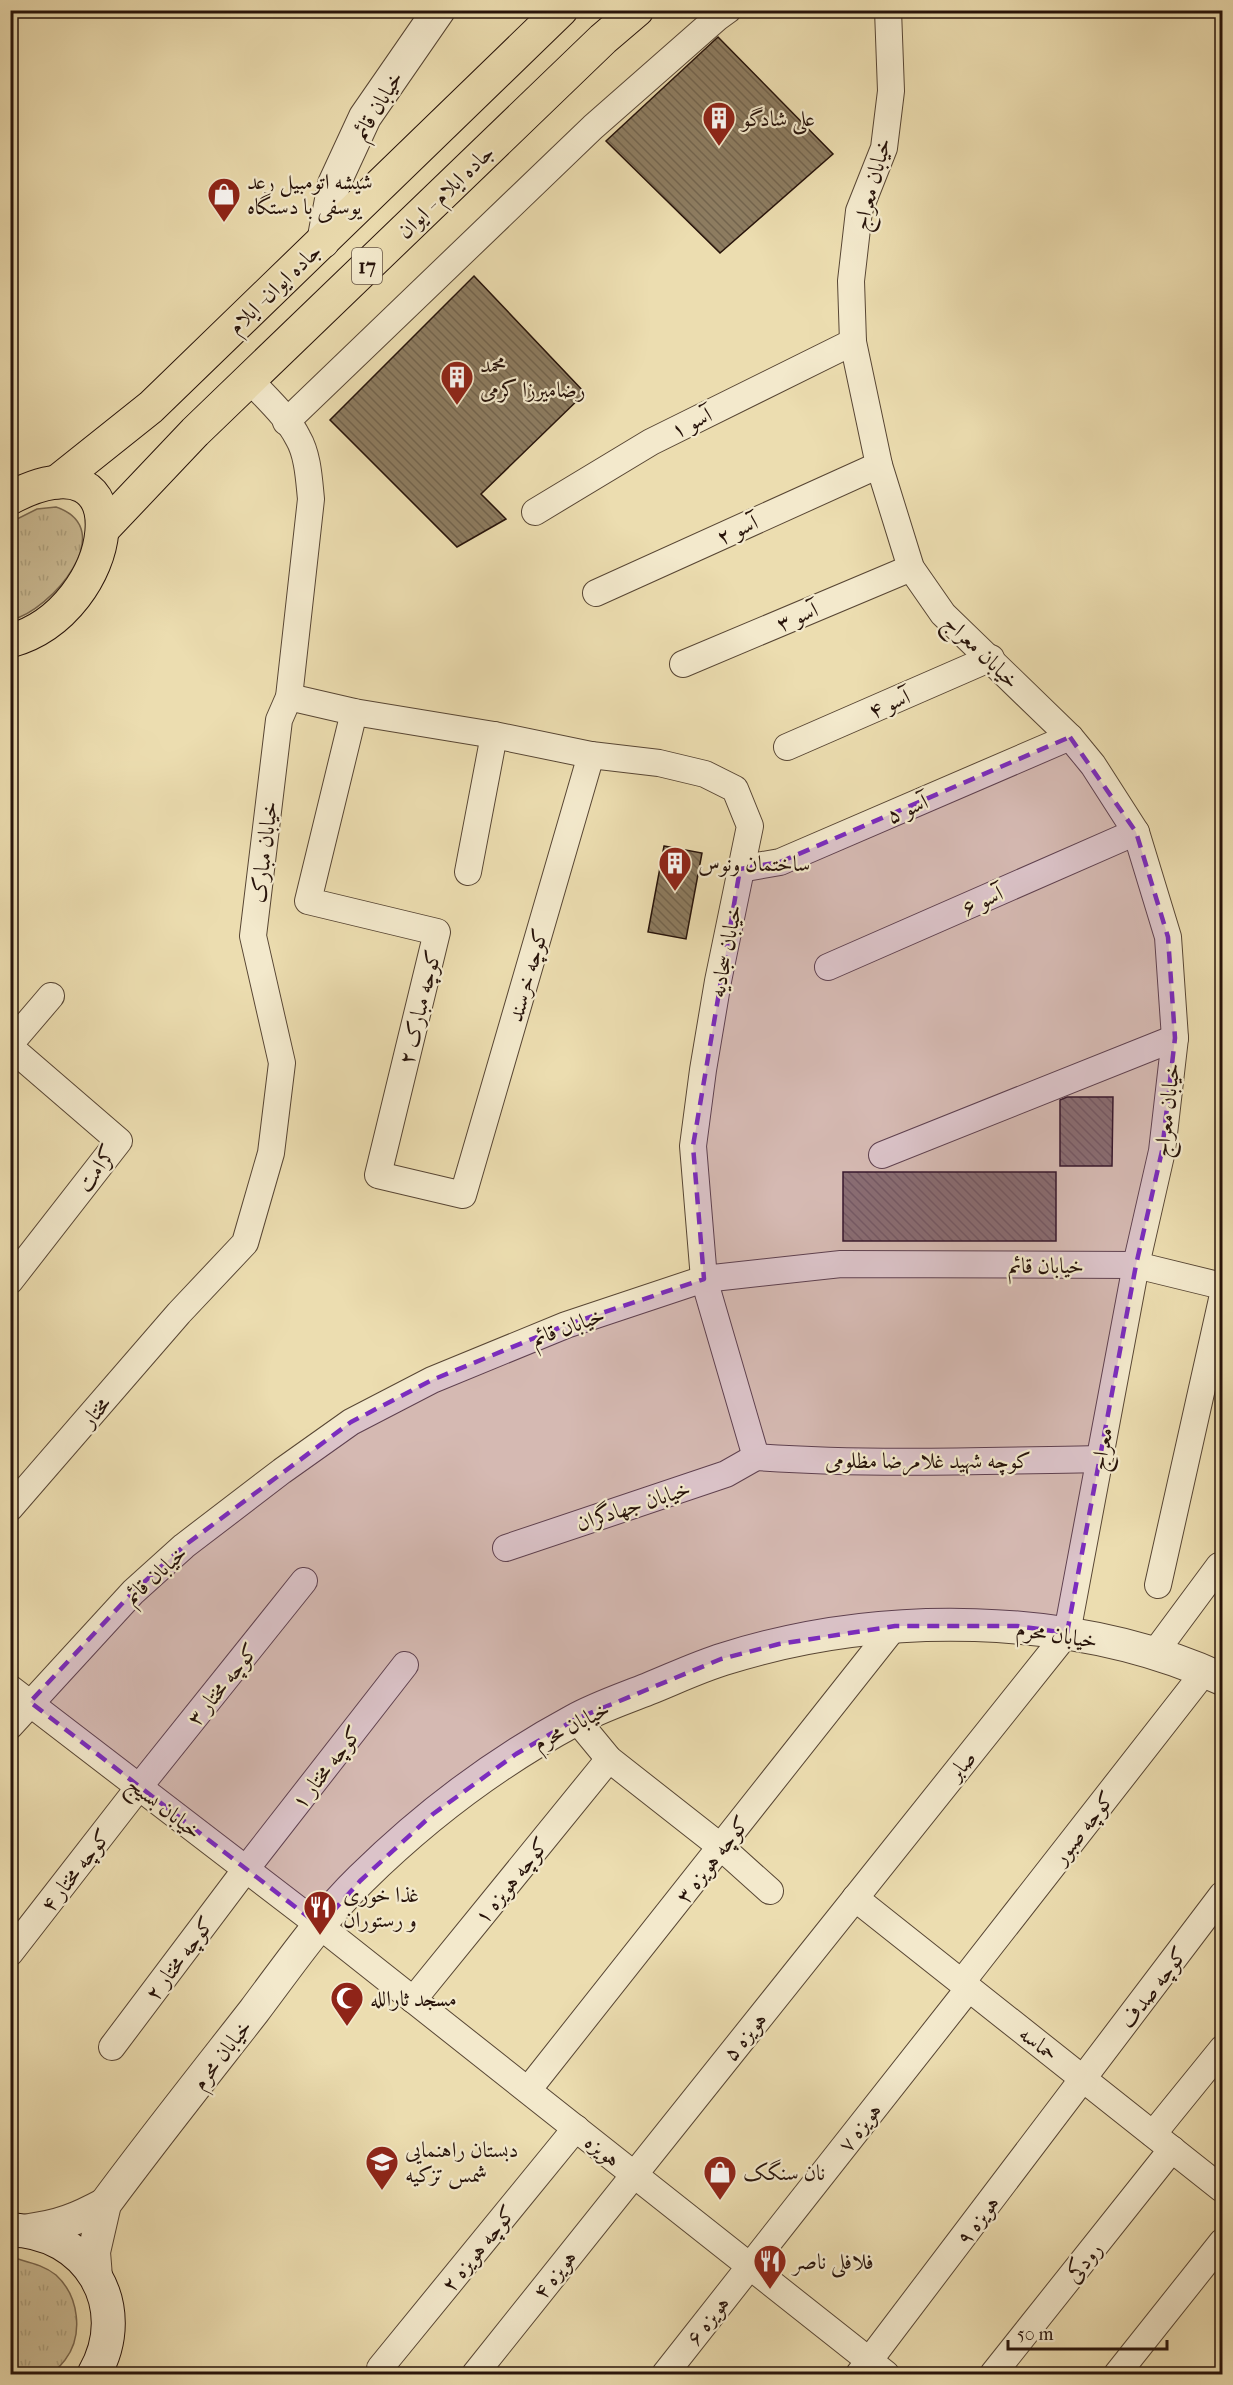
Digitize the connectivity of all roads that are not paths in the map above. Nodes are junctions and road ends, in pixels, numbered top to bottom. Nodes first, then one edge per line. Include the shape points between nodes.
1 (439, 10) edge
2 (561, 10) edge
3 (637, 10) edge
4 (728, 10) edge
5 (888, 10) edge
6 (323, 242) junction
7 (853, 342) junction
8 (249, 380) junction
9 (286, 422) junction
10 (879, 465) junction
11 (57, 482) junction
12 (10, 498) edge
13 (535, 512) dead end
14 (104, 528) junction
15 (912, 568) junction
16 (596, 593) dead end
17 (10, 641) edge
18 (991, 658) junction
19 (683, 664) dead end
20 (289, 697) junction
21 (354, 712) junction
22 (494, 735) junction
23 (1070, 737) junction
24 (787, 747) dead end
25 (591, 755) junction
26 (1136, 832) junction
27 (740, 869) junction
28 (468, 872) dead end
29 (828, 967) dead end
30 (51, 996) dead end
31 (1175, 1038) junction
32 (10, 1045) edge
33 (882, 1155) dead end
34 (464, 1195) joint
35 (1136, 1265) junction
36 (704, 1279) junction
37 (10, 1281) edge
38 (1222, 1286) edge
39 (1222, 1299) edge
40 (179, 1313) joint
41 (1218, 1344) edge
42 (756, 1457) junction
43 (1100, 1459) junction
44 (10, 1508) edge
45 (506, 1548) dead end
46 (1222, 1566) edge
47 (304, 1581) dead end
48 (1158, 1585) dead end
49 (895, 1626) junction
50 (1067, 1633) junction
51 (1153, 1654) junction
52 (405, 1665) dead end
53 (1214, 1675) edge
54 (20, 1695) edge
55 (576, 1719) junction
56 (10, 1726) edge
57 (609, 1760) junction
58 (139, 1787) junction
59 (721, 1847) junction
60 (246, 1869) junction
61 (770, 1891) dead end
62 (1222, 1894) edge
63 (855, 1898) junction
64 (320, 1926) junction
65 (10, 1953) edge
66 (965, 1985) junction
67 (413, 2000) junction
68 (112, 2047) dead end
69 (1222, 2049) edge
70 (1083, 2079) junction
71 (528, 2090) junction
72 (576, 2128) junction
73 (1162, 2141) junction
74 (633, 2174) junction
75 (1222, 2189) edge
76 (105, 2204) junction
77 (20, 2230) edge
78 (1222, 2242) edge
79 (750, 2266) junction
80 (96, 2277) junction
81 (109, 2331) junction
82 (380, 2368) dead end
83 (872, 2370) edge
84 (94, 2374) edge
85 (124, 2374) edge
86 (475, 2374) edge
87 (665, 2374) edge
88 (993, 2374) edge
89 (1117, 2374) edge

1 - 6 street, خیابان قائم via 365,117 334,184
2 - 6 highway, جاده ایوان- ایلام / 17
3 - 8 highway, جاده ایلام - ایوان / 17
4 - 9 street via 593,127
5 - 7 street, خیابان معراج via 891,91 884,148 859,211 851,281
6 - 11 highway, جاده ایوان- ایلام / 17 via 151,407
7 - 10 street, خیابان معراج
7 - 13 street, آسو ۱ via 651,442
8 - 9 street, خیابان مبارک
8 - 14 highway, جاده ایلام - ایوان / 17
9 - 20 street, خیابان مبارک via 299,439 311,499
10 - 15 street, خیابان معراج
10 - 16 street, آسو ۲
11 - 12 highway, 17 via 41,484
11 - 14 highway, 17 via 83,487 92,495 103,514
14 - 17 highway via 97,559 79,591 45,624
15 - 18 street, خیابان معراج via 943,614
15 - 19 street, آسو ۳
18 - 23 street, خیابان معراج
18 - 24 street, آسو ۴
20 - 21 street, خیابان سجادیه
20 - 40 street, خیابان مبارک via 279,720 253,936 282,1063 271,1153 245,1243
21 - 22 street, خیابان سجادیه
21 - 34 street, کوچه مبارک ۲ via 308,901 437,932 378,1175
22 - 25 street, خیابان سجادیه
22 - 28 street
23 - 26 street, خیابان معراج
23 - 27 street, آسو ۵ via 780,862
25 - 27 street, خیابان سجادیه via 658,763 705,774 735,789 750,826
25 - 34 street, کوچه خرسند
26 - 29 street, آسو ۶
26 - 31 street, خیابان معراج via 1168,937
27 - 36 street, خیابان سجادیه via 693,1146
30 - 32 street
31 - 33 street
31 - 35 street, خیابان معراج via 1162,1151
32 - 37 street, کرامت via 119,1141
35 - 36 street, خیابان قائم via 841,1264
35 - 38 street, خیابان قائم
35 - 43 street, معراج
36 - 42 street, خیابان سجادیه
36 - 54 street, خیابان قائم via 566,1324 432,1380 351,1422 184,1546
39 - 41 street
40 - 44 street, مختار
41 - 48 street
42 - 43 street, کوچه شهید غلامرضا مظلومی via 895,1462
42 - 45 street, خیابان جهادگران via 726,1474
43 - 50 street, معراج
46 - 51 street
47 - 58 street, کوچه مختار ۳
49 - 50 street, خیابان محرم via 1017,1626
49 - 55 street, خیابان محرم via 779,1644 721,1659
49 - 59 street, کوچه هویزه ۳
50 - 51 street, خیابان محرم
50 - 63 street, صابر
51 - 53 street, خیابان محرم
52 - 60 street, کوچه مختار ۱
53 - 66 street, کوچه صبور
54 - 56 street, خیابان قائم
54 - 58 street, خیابان بسیج
55 - 57 street
55 - 64 street, خیابان محرم via 516,1754 433,1814 360,1881
57 - 59 street
57 - 67 street, کوچه هویزه ۱
58 - 60 street, خیابان بسیج
58 - 65 street, کوچه مختار ۴
59 - 61 street
59 - 71 street, کوچه هویزه ۳
60 - 64 street, خیابان بسیج
60 - 68 street, کوچه مختار ۲
62 - 70 street, کوچه صدف
63 - 66 street, حماسه
63 - 74 street, هویزه ۵
64 - 67 street, هویزه
64 - 76 street, خیابان محرم
66 - 70 street, حماسه
66 - 79 street, هویزه ۷
67 - 71 street, هویزه
69 - 73 street, رودکی
70 - 73 street, حماسه
70 - 83 street, هویزه ۹
71 - 72 street, هویزه
72 - 74 street, هویزه
72 - 82 street, کوچه هویزه ۲
73 - 75 street, حماسه
73 - 88 street, رودکی
74 - 79 street, هویزه
74 - 86 street, هویزه ۴
76 - 77 street via 57,2226
76 - 80 street via 94,2252
77 - 80 main road via 56,2239 79,2254
78 - 89 street
79 - 83 street, هویزه
79 - 87 street, هویزه ۶
80 - 81 main road via 107,2302
81 - 84 main road via 103,2359
81 - 85 main road

